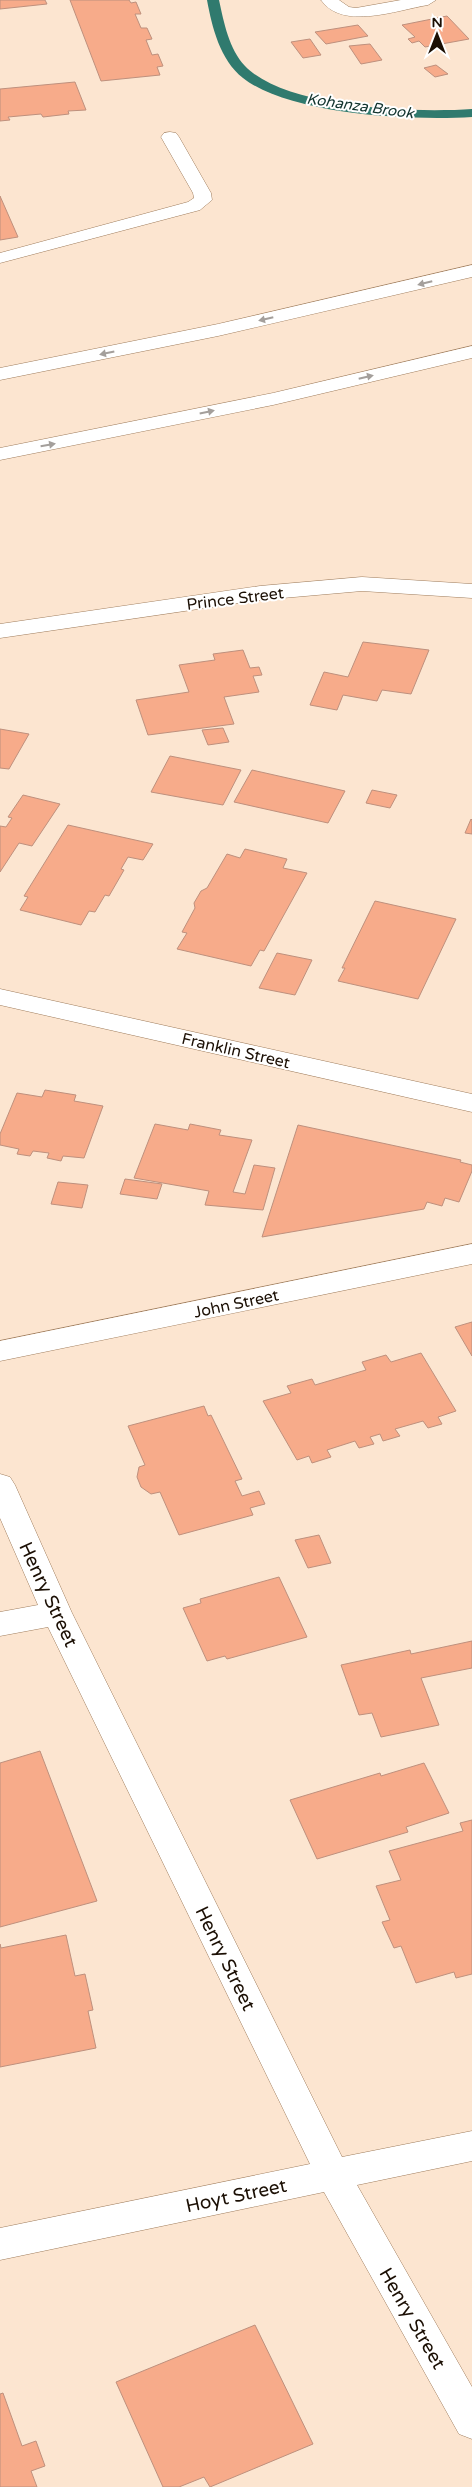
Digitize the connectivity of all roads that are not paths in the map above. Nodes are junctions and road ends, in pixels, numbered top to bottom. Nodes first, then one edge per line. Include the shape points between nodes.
1 (329, 0) edge
2 (428, 0) edge
3 (170, 137) dead end
4 (0, 258) edge
5 (472, 272) edge
6 (472, 352) edge
7 (0, 374) edge
8 (0, 454) edge
9 (472, 591) edge
10 (0, 631) edge
11 (0, 997) edge
12 (472, 1103) edge
13 (472, 1254) edge
14 (0, 1351) edge
15 (0, 1485) edge
16 (57, 1613) junction
17 (0, 1624) edge
18 (472, 2146) edge
19 (333, 2176) junction
20 (0, 2244) edge
21 (472, 2422) edge

1 - 2 lane via 344,11 356,13
3 - 4 lane via 203,200 194,206
5 -> 7 main road via 228,328
8 -> 6 main road via 273,399
9 - 10 main road, Prince Street via 362,584 260,593
11 - 12 main road, Franklin Street
13 - 14 main road, John Street
15 - 16 main road, Henry Street
16 - 17 main road
16 - 19 main road, Henry Street
18 - 19 main road, Hoyt Street
19 - 20 main road, Hoyt Street
19 - 21 main road, Henry Street

